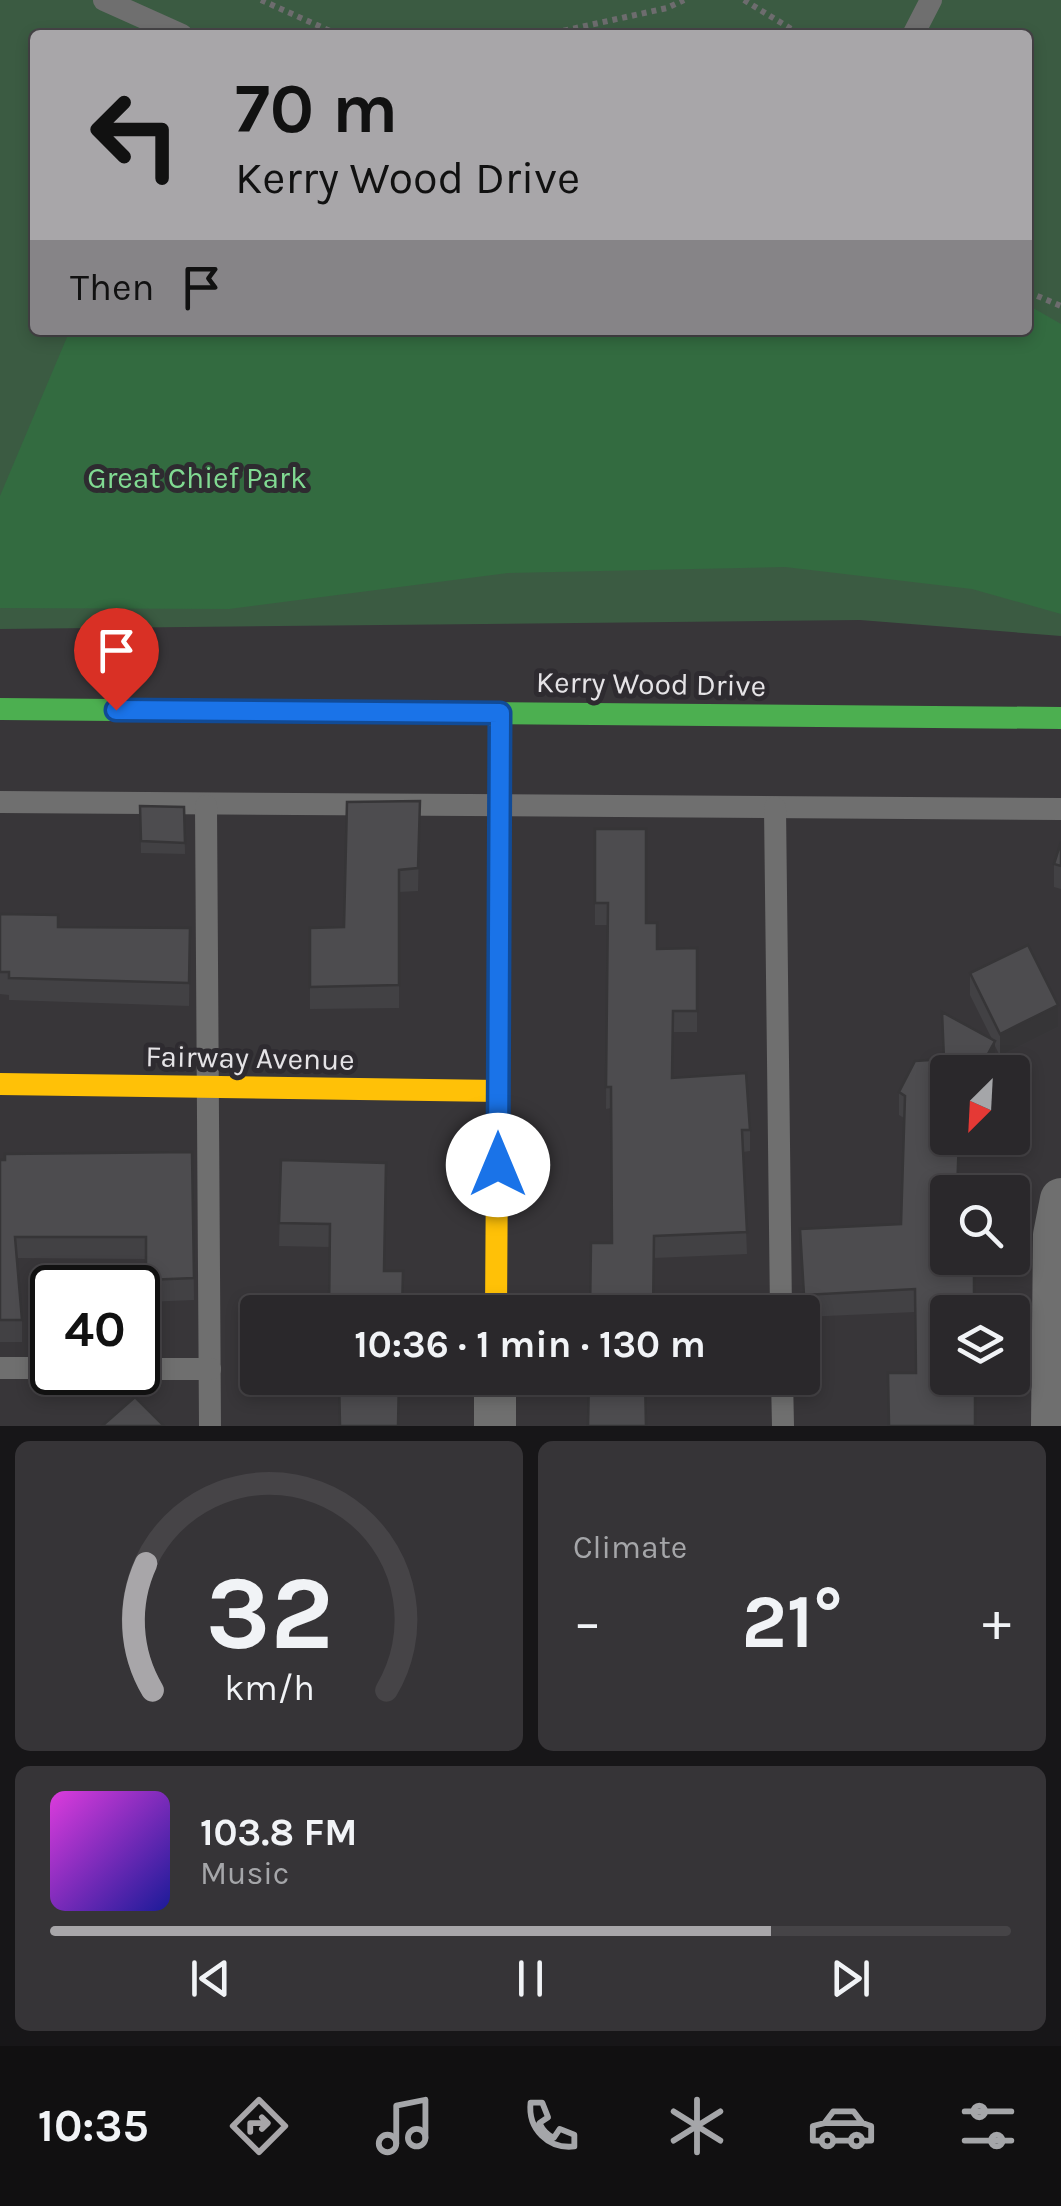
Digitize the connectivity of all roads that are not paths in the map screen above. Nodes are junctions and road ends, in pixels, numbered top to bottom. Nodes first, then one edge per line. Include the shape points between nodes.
1 (104, 0) edge
2 (931, 0) edge
3 (171, 30) edge
4 (916, 30) edge
5 (0, 709) edge
6 (500, 713) junction
7 (1061, 718) edge
8 (0, 802) edge
9 (206, 806) junction
10 (775, 808) junction
11 (500, 809) junction
12 (1061, 809) edge
13 (0, 1084) edge
14 (206, 1087) junction
15 (499, 1092) junction
16 (1061, 1199) edge
17 (496, 1295) edge
18 (781, 1295) edge
19 (0, 1368) edge
20 (30, 1368) edge
21 (160, 1368) edge
22 (210, 1369) junction
23 (496, 1395) edge
24 (782, 1395) edge
25 (210, 1426) edge
26 (495, 1426) edge
27 (783, 1426) edge
28 (1052, 1426) edge

1 - 3 lane
2 - 4 lane
5 - 6 street, Kerry Wood Drive
6 - 7 street, Kerry Wood Drive
6 - 11 street
8 - 9 lane
9 - 11 lane
9 - 14 lane
10 - 11 lane
10 - 12 lane
10 - 18 lane
11 - 15 street
13 - 14 street, Fairway Avenue
14 - 15 street, Fairway Avenue
14 - 22 lane
15 - 17 street
16 - 28 street via 1054,1235
19 - 20 lane
21 - 22 lane
22 - 25 lane
23 - 26 street
24 - 27 lane

